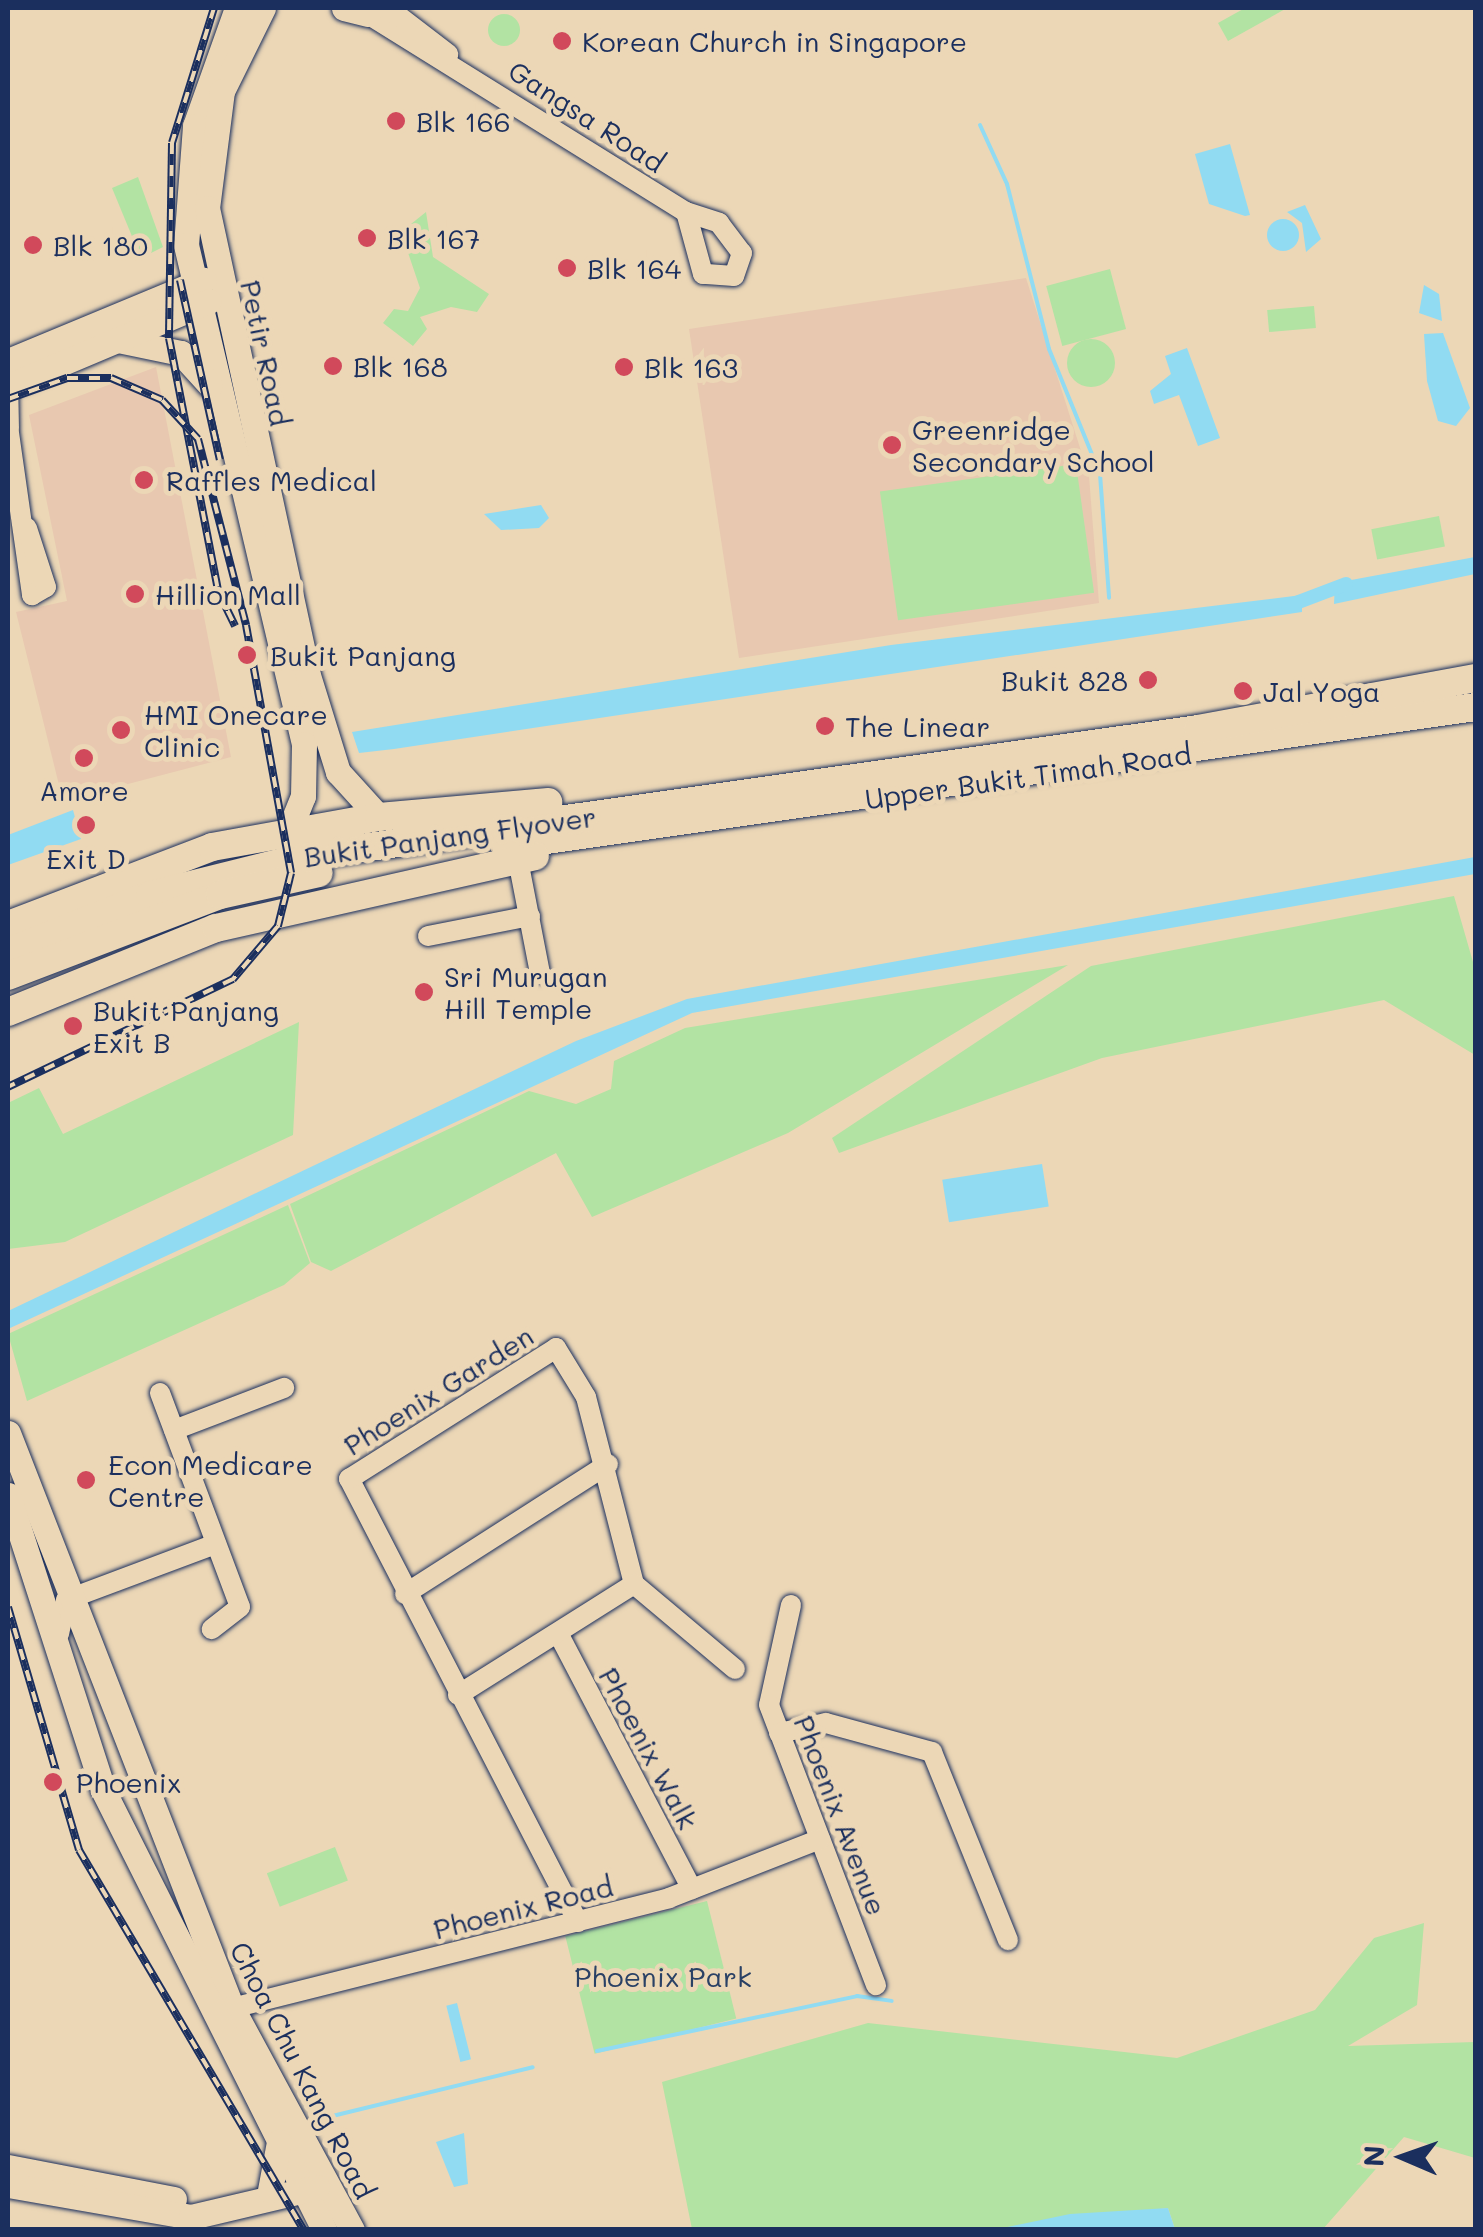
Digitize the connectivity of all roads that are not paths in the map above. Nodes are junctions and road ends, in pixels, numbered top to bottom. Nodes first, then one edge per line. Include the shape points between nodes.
1 (281, 8) edge
2 (365, 9) edge
3 (243, 12) edge
4 (686, 212) dead end
5 (221, 287) junction
6 (192, 294) junction
7 (118, 340) junction
8 (8, 378) edge
9 (232, 405) junction
10 (8, 427) edge
11 (12, 472) edge
12 (26, 528) dead end
13 (1476, 678) edge
14 (300, 682) junction
15 (1476, 707) edge
16 (905, 770) junction
17 (379, 817) junction
18 (290, 830) junction
19 (579, 840) junction
20 (421, 847) junction
21 (518, 860) junction
22 (530, 916) junction
23 (8, 926) edge
24 (428, 936) dead end
25 (8, 952) edge
26 (540, 973) dead end
27 (8, 976) edge
28 (8, 1012) edge
29 (284, 1388) dead end
30 (160, 1393) dead end
31 (174, 1430) junction
32 (8, 1433) edge
33 (608, 1464) junction
34 (8, 1495) edge
35 (15, 1541) edge
36 (216, 1544) junction
37 (634, 1584) junction
38 (404, 1594) junction
39 (66, 1600) junction
40 (791, 1605) dead end
41 (212, 1630) dead end
42 (558, 1633) junction
43 (61, 1654) junction
44 (735, 1669) dead end
45 (458, 1695) junction
46 (780, 1733) junction
47 (136, 1778) junction
48 (103, 1790) junction
49 (157, 1830) junction
50 (820, 1839) junction
51 (134, 1859) junction
52 (692, 1889) junction
53 (578, 1922) junction
54 (983, 1936) dead end
55 (876, 1985) dead end
56 (232, 2008) junction
57 (279, 2138) junction
58 (8, 2167) edge
59 (311, 2180) junction
60 (8, 2185) edge
61 (270, 2190) junction
62 (324, 2230) edge
63 (352, 2230) edge

1 - 3 main road
2 - 4 street, Gangsa Road
3 - 5 main road, Petir Road via 211,140 207,208
3 - 6 main road, Petir Road via 195,126
5 - 6 main road
5 - 9 main road, Petir Road
6 - 7 main road
6 - 8 main road
6 - 9 main road, Petir Road
7 - 8 main road
7 - 9 main road via 182,353
8 - 10 street
9 - 14 main road, Petir Road
10 - 11 street
11 - 12 street
13 - 16 highway, Upper Bukit Timah Road
14 - 17 main road, Petir Road via 338,772
14 - 18 main road, Petir Road via 305,776
15 - 19 highway, Upper Bukit Timah Road
16 - 17 highway via 874,763
16 - 20 highway, Bukit Panjang Flyover
17 - 18 highway
18 - 23 highway via 212,847
19 - 20 highway, Bukit Panjang Flyover
19 - 21 highway
20 - 25 highway, Bukit Panjang Flyover via 210,877
20 - 27 highway, Bukit Panjang Flyover via 220,895
21 - 22 street
21 - 28 highway via 216,928
22 - 24 street
22 - 26 street
29 - 31 street
30 - 31 street
31 - 36 street
32 - 39 main road, Choa Chu Kang Road
33 - 37 street, Phoenix Garden
33 - 38 street
33 - 38 street, Phoenix Garden via 586,1398 556,1348 356,1470 351,1492
34 - 35 main road, Choa Chu Kang Road
35 - 43 main road, Choa Chu Kang Road
36 - 39 street
36 - 41 street via 240,1607
37 - 42 street
37 - 44 street
38 - 45 street, Phoenix Garden
39 - 43 street via 57,1611
39 - 47 main road, Choa Chu Kang Road
40 - 46 street, Phoenix Avenue via 768,1704
42 - 45 street
42 - 52 street, Phoenix Walk
43 - 48 main road, Choa Chu Kang Road
45 - 53 street, Phoenix Garden
46 - 50 street, Phoenix Avenue
46 - 54 street via 826,1723 932,1752 1006,1934
47 - 48 main road via 125,1810
47 - 49 main road, Choa Chu Kang Road
48 - 51 main road, Choa Chu Kang Road
49 - 51 main road via 144,1821 132,1827
49 - 56 main road, Choa Chu Kang Road
50 - 52 street, Phoenix Road
50 - 55 street, Phoenix Avenue
51 - 57 main road, Choa Chu Kang Road
52 - 53 street, Phoenix Road
53 - 56 street, Phoenix Road
56 - 59 main road, Choa Chu Kang Road
57 - 59 main road, Choa Chu Kang Road
57 - 61 main road
58 - 61 main road via 181,2200
59 - 60 main road via 180,2217
59 - 61 main road
59 - 62 main road, Choa Chu Kang Road
59 - 63 main road, Choa Chu Kang Road

